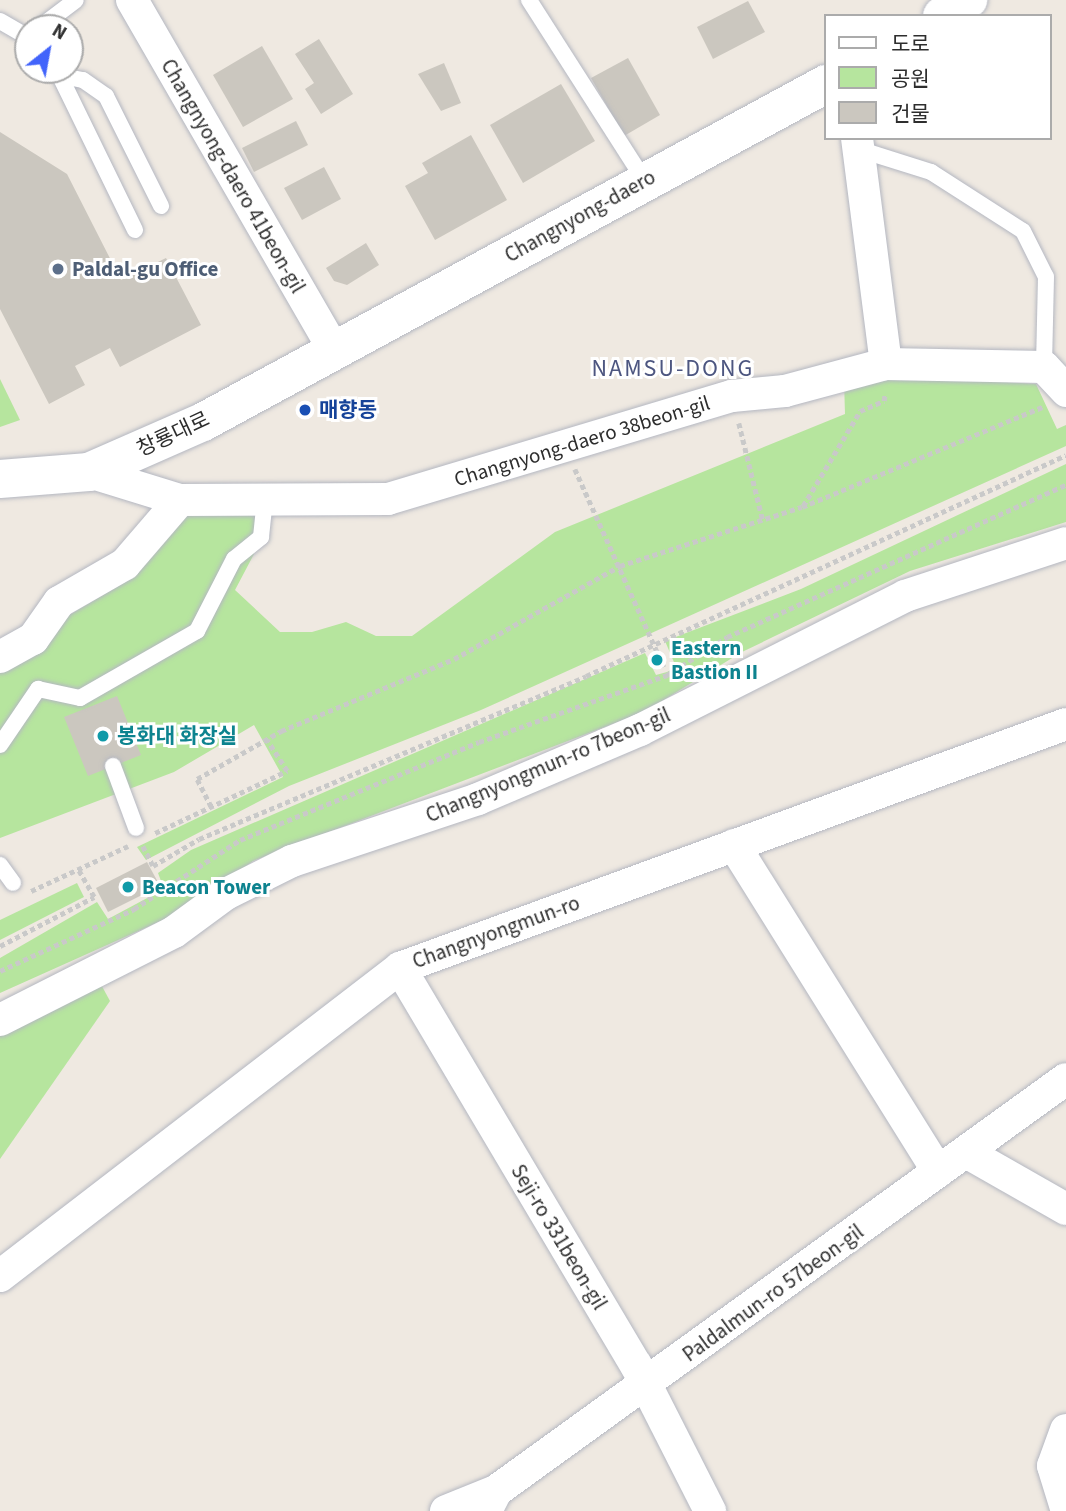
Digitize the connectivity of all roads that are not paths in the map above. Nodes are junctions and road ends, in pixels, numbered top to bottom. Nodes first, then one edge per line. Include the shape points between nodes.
1 (76, 0) edge
2 (132, 0) edge
3 (529, 0) edge
4 (968, 0) edge
5 (58, 14) edge
6 (945, 14) edge
7 (84, 81) edge
8 (65, 84) edge
9 (824, 85) edge
10 (858, 144) edge
11 (644, 180) junction
12 (161, 206) dead end
13 (135, 230) dead end
14 (335, 351) junction
15 (886, 364) junction
16 (1044, 367) junction
17 (1066, 391) edge
18 (89, 472) junction
19 (0, 479) edge
20 (265, 499) junction
21 (180, 500) junction
22 (1066, 543) edge
23 (0, 657) edge
24 (1066, 724) edge
25 (0, 745) edge
26 (113, 766) dead end
27 (139, 834) road end
28 (734, 845) junction
29 (0, 865) edge
30 (13, 883) dead end
31 (400, 968) junction
32 (0, 1020) edge
33 (1066, 1079) edge
34 (966, 1152) junction
35 (938, 1172) junction
36 (1066, 1209) edge
37 (0, 1276) edge
38 (646, 1385) junction
39 (1066, 1430) edge
40 (491, 1501) edge
41 (1066, 1508) edge
42 (446, 1511) edge
43 (709, 1511) edge

1 - 5 lane
2 - 14 street, Changnyong-daero 41beon-gil
3 - 11 lane
4 - 6 street
7 - 12 lane via 106,96
8 - 13 lane
9 - 11 street, Changnyong-daero
10 - 15 street
10 - 16 lane via 931,172 1023,231 1046,277
11 - 14 street, Changnyong-daero
14 - 18 street, 창룡대로 via 203,422
15 - 16 street, Changnyong-daero 38beon-gil
15 - 20 street, Changnyong-daero 38beon-gil via 785,391 732,397 388,499
16 - 17 street
18 - 19 street, 창룡대로
18 - 21 street, Changnyong-daero 38beon-gil
20 - 21 street, Changnyong-daero 38beon-gil
20 - 25 lane via 261,537 234,559 197,631 80,698 38,689
21 - 23 street via 125,564 59,603 33,639
22 - 32 street, Changnyongmun-ro 7beon-gil via 905,596 640,730 478,799 292,861 226,894 174,932
24 - 28 street, Changnyongmun-ro
26 - 27 lane
28 - 31 street, Changnyongmun-ro
28 - 35 street
29 - 30 lane
31 - 37 street, Changnyongmun-ro
31 - 38 street, Seji-ro 331beon-gil
33 - 34 street, Paldalmun-ro 57beon-gil
34 - 35 street, Paldalmun-ro 57beon-gil
34 - 36 street
35 - 38 street, Paldalmun-ro 57beon-gil
38 - 40 street, Paldalmun-ro 57beon-gil
38 - 43 street, Seji-ro 331beon-gil
39 - 41 street via 1053,1466
40 - 42 street, Paldalmun-ro 57beon-gil

